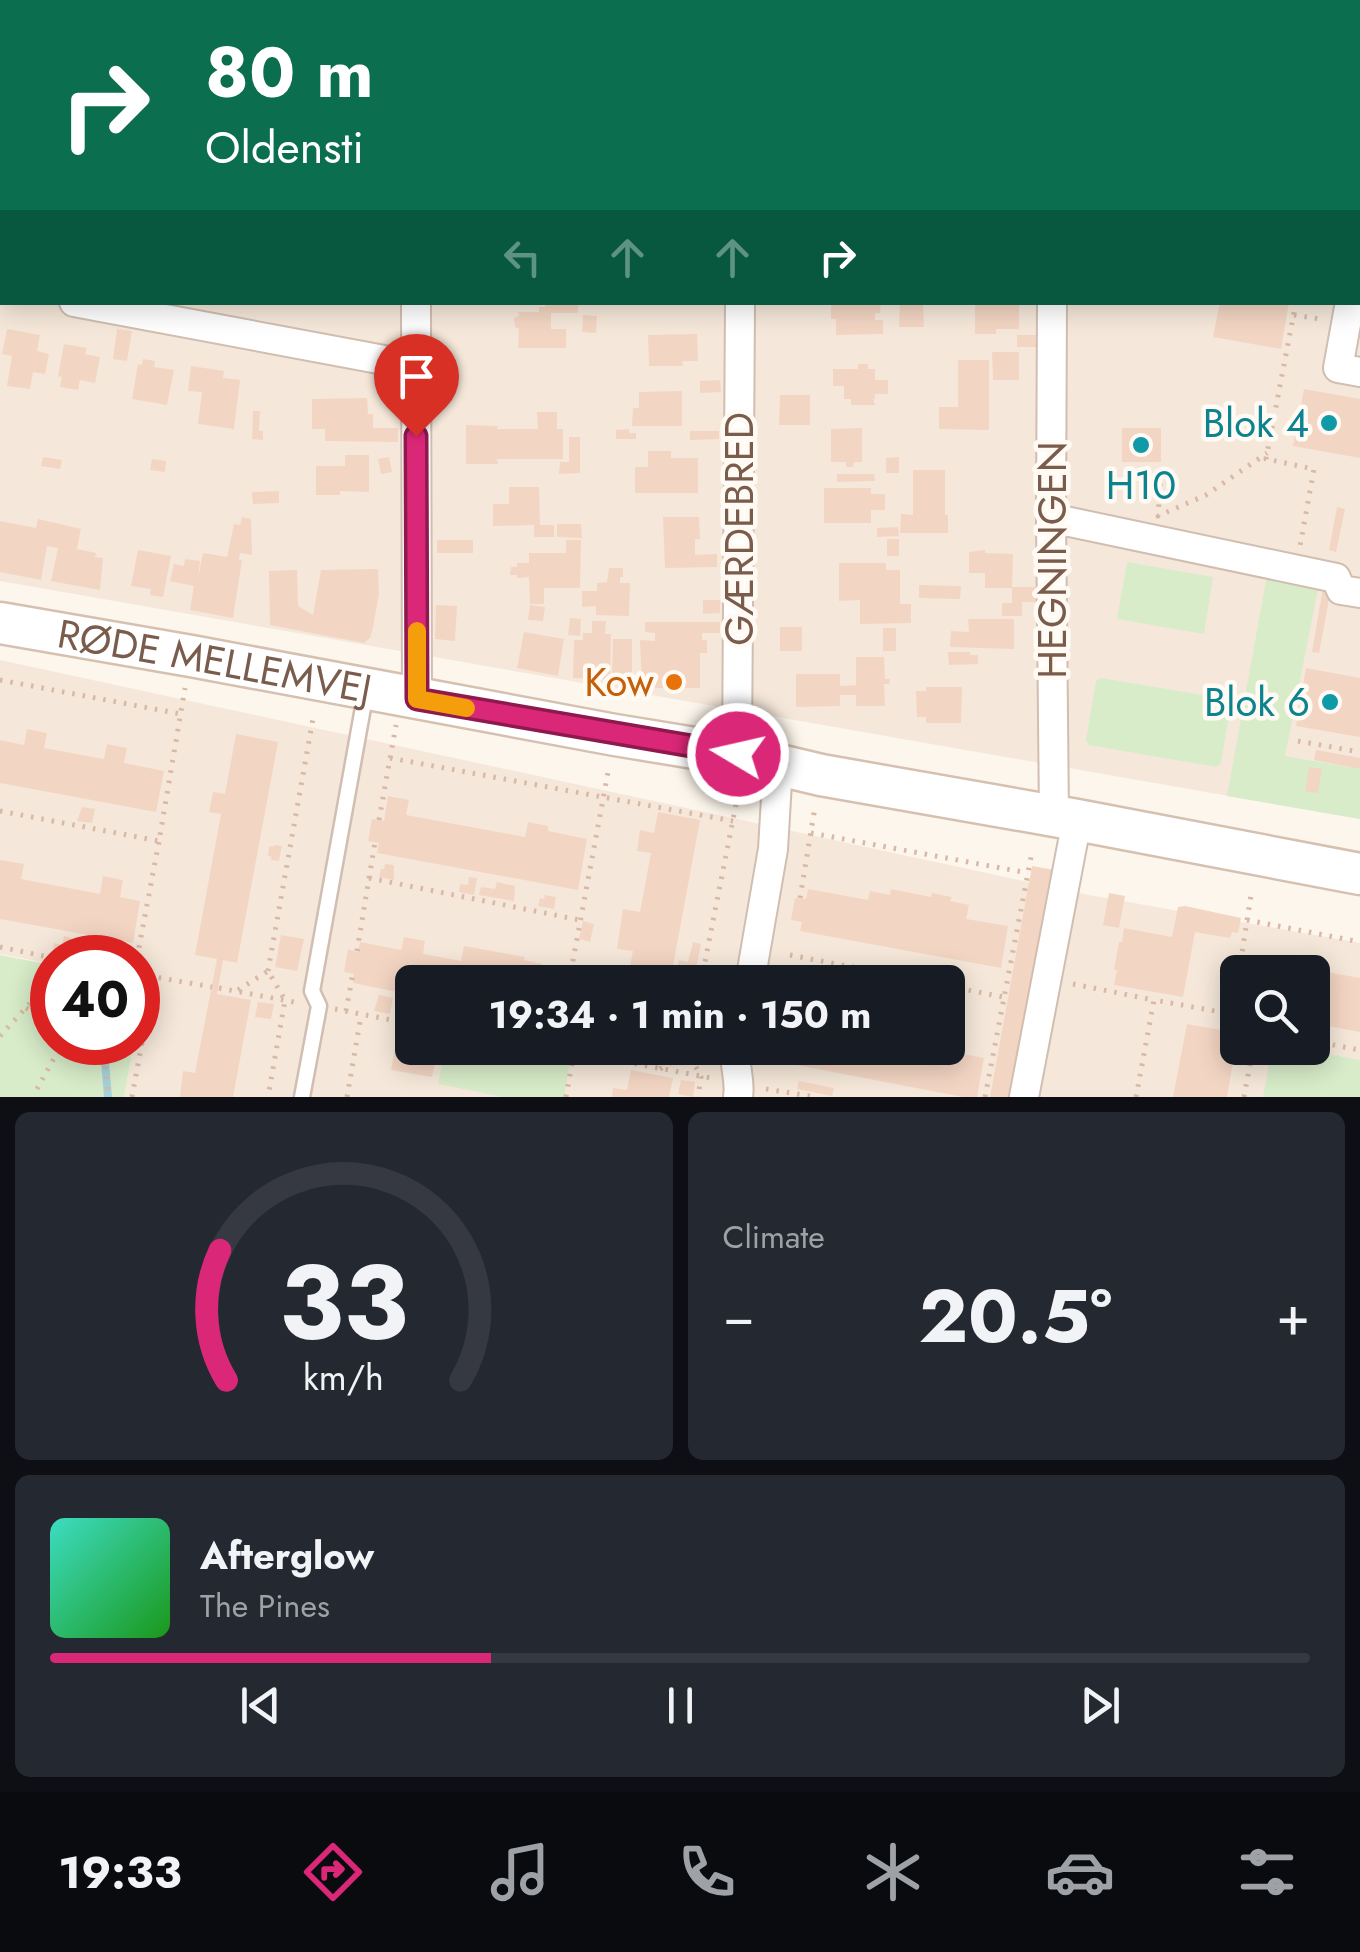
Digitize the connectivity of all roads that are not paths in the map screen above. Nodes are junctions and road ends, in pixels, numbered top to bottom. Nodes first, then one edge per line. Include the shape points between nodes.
1 (90, 305) edge
2 (416, 305) edge
3 (740, 305) edge
4 (1052, 305) edge
5 (1349, 305) edge
6 (416, 366) junction
7 (1360, 372) edge
8 (1051, 518) junction
9 (1360, 593) edge
10 (0, 624) edge
11 (395, 695) junction
12 (754, 759) junction
13 (1066, 818) junction
14 (1360, 874) edge
15 (753, 965) edge
16 (736, 1065) edge
17 (739, 1090) edge
18 (302, 1097) edge
19 (1024, 1097) edge

1 - 6 street
2 - 6 street
3 - 12 street, GÆRDEBRED
4 - 8 street, HEGNINGEN
5 - 7 street via 1338,368
6 - 11 street
8 - 9 street via 1336,578 1341,590
8 - 13 street, HEGNINGEN
10 - 11 street, RØDE MELLEMVEJ
11 - 12 street, RØDE MELLEMVEJ
11 - 18 lane via 312,991 319,1006
12 - 13 street, RØDE MELLEMVEJ
12 - 15 street, GÆRDEBRED via 773,849
13 - 14 street, RØDE MELLEMVEJ
13 - 19 street
16 - 17 street

